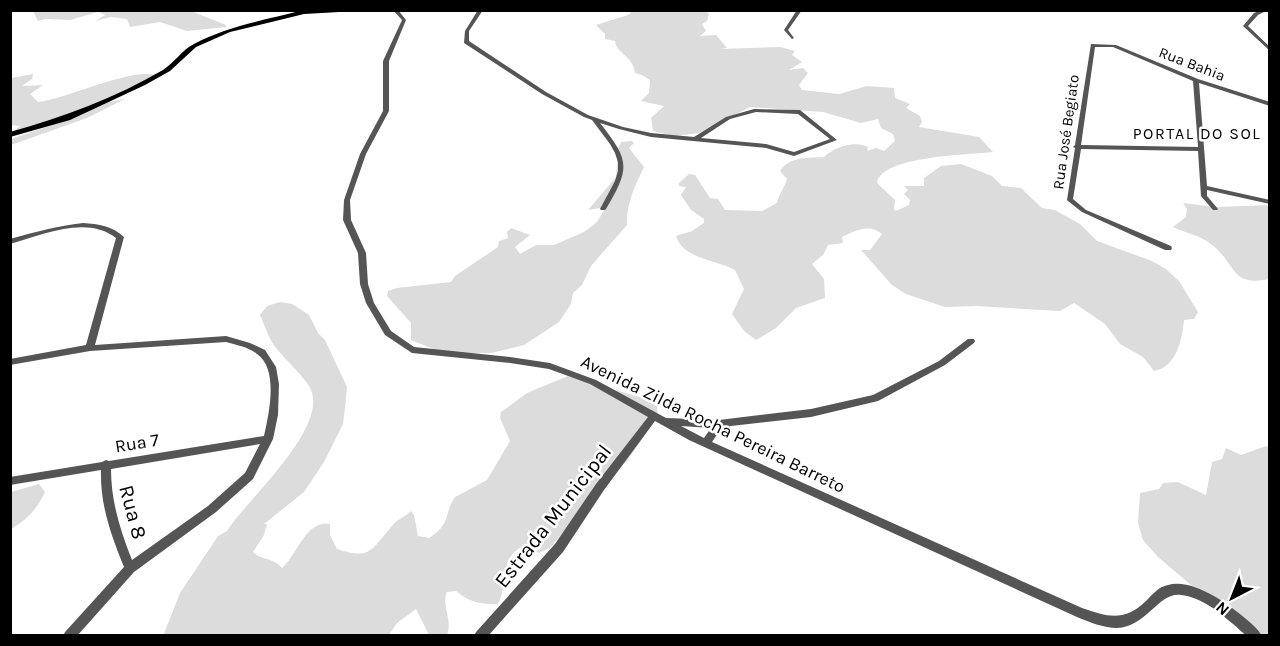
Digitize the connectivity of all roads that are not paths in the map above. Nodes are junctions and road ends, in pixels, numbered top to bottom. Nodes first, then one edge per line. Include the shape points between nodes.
1 (372, 10) edge
2 (395, 10) edge
3 (481, 10) edge
4 (800, 10) edge
5 (1266, 10) edge
6 (792, 38) dead end
7 (1107, 44) joint
8 (1269, 50) edge
9 (1196, 80) junction
10 (1269, 104) edge
11 (593, 118) junction
12 (621, 128) junction
13 (604, 132) junction
14 (10, 135) edge
15 (694, 140) junction
16 (1076, 147) junction
17 (1201, 149) junction
18 (1203, 187) junction
19 (1269, 202) edge
20 (603, 209) dead end
21 (1215, 209) dead end
22 (10, 242) edge
23 (1167, 248) dead end
24 (971, 341) dead end
25 (90, 348) junction
26 (10, 362) edge
27 (658, 420) junction
28 (719, 424) junction
29 (268, 439) junction
30 (706, 443) junction
31 (105, 464) junction
32 (10, 481) edge
33 (130, 568) junction
34 (69, 636) edge
35 (480, 636) edge
36 (1256, 636) edge

1 - 14 main road via 304,12 228,31 194,46 168,70 143,84 67,118
2 - 27 street, Avenida Zilda Rocha Pereira Barreto via 404,20 386,60 386,111 363,154 347,200 347,220 362,253 366,293 388,333 412,350 549,366 593,382
3 - 11 street via 467,31 466,42 544,93
4 - 6 street via 786,30
5 - 8 street via 1245,26
7 - 9 street, Rua Bahia
7 - 16 street, Rua José Begiato via 1092,48
9 - 10 street, Rua Bahia
9 - 17 street
11 - 12 street
11 - 13 street
12 - 13 street
12 - 15 street
13 - 20 street via 620,153 623,170
15 - 15 street via 728,118 756,110 800,112 834,140 794,154 757,144
16 - 17 street
16 - 23 street, Rua José Begiato via 1069,193 1075,206
17 - 18 street
18 - 19 street
18 - 21 street via 1204,196
22 - 25 street via 53,230 99,225 120,237
24 - 28 street via 942,363 875,398 811,413
25 - 26 street
25 - 29 street via 226,339 262,352 272,367 275,384
27 - 28 street
27 - 30 street, Avenida Zilda Rocha Pereira Barreto
27 - 35 street, Estrada Municipal via 600,487 559,548
28 - 30 street
29 - 31 street, Rua 7
29 - 33 street via 249,476 235,490
30 - 36 street, Avenida Zilda Rocha Pereira Barreto via 1080,613 1120,623 1136,619 1168,590 1183,589 1228,612
31 - 32 street, Rua 7
31 - 33 street, Rua 8 via 104,491 111,521
33 - 34 street

